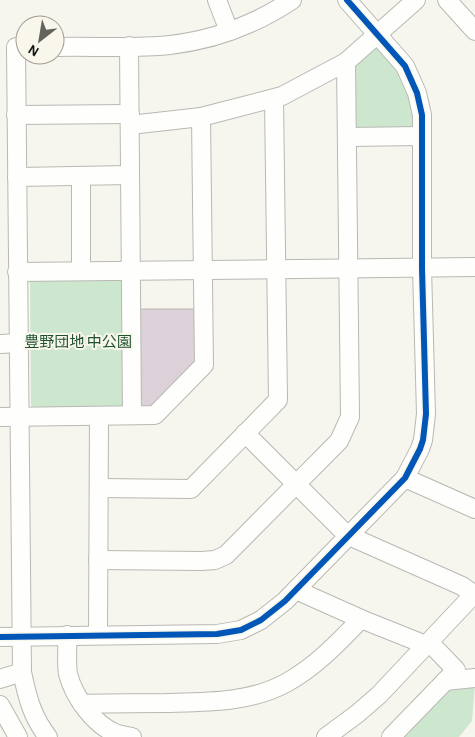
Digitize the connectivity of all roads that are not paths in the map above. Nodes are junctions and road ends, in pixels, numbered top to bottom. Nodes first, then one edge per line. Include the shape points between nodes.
1 (218, 0) edge
2 (292, 0) edge
3 (347, 0) edge
4 (416, 0) edge
5 (447, 0) edge
6 (229, 31) junction
7 (475, 31) edge
8 (377, 34) junction
9 (129, 46) junction
10 (14, 47) edge
11 (65, 47) edge
12 (346, 62) junction
13 (274, 99) junction
14 (201, 116) junction
15 (130, 119) junction
16 (11, 121) edge
17 (422, 136) junction
18 (348, 137) junction
19 (130, 175) junction
20 (81, 176) junction
21 (17, 177) junction
22 (475, 267) edge
23 (277, 268) junction
24 (349, 268) junction
25 (422, 268) junction
26 (203, 269) junction
27 (130, 270) junction
28 (81, 271) junction
29 (17, 272) junction
30 (0, 344) edge
31 (19, 344) junction
32 (132, 415) junction
33 (0, 416) edge
34 (20, 416) junction
35 (98, 416) junction
36 (245, 433) junction
37 (405, 478) junction
38 (296, 484) junction
39 (99, 488) junction
40 (475, 509) edge
41 (347, 535) junction
42 (98, 560) junction
43 (296, 590) junction
44 (475, 594) edge
45 (361, 619) junction
46 (67, 635) junction
47 (98, 635) junction
48 (0, 637) edge
49 (21, 637) junction
50 (428, 644) junction
51 (22, 672) junction
52 (475, 678) edge
53 (0, 679) edge
54 (445, 680) junction
55 (82, 704) junction
56 (0, 705) edge
57 (18, 737) edge
58 (48, 737) edge
59 (132, 737) edge
60 (326, 737) edge
61 (391, 737) edge

1 - 6 street
2 - 6 street
3 - 8 street
4 - 8 street
5 - 7 street
6 - 9 street via 170,45
8 - 12 street
8 - 17 street via 405,66 418,93
9 - 11 street
9 - 15 street
10 - 16 street
12 - 13 street
12 - 18 street
13 - 14 street
13 - 23 street
14 - 15 street
14 - 26 street
15 - 16 street
15 - 19 street
16 - 21 street
17 - 18 street
17 - 25 street
18 - 24 street
19 - 20 street
19 - 27 street
20 - 21 street
20 - 28 street
21 - 29 street
22 - 25 street
23 - 24 street
23 - 26 street
23 - 36 street via 278,400
24 - 25 street
24 - 38 street via 350,417 339,441
25 - 37 street via 426,414 420,450
26 - 27 street
26 - 32 street via 204,365 155,415
27 - 28 street
27 - 32 street
28 - 29 street
29 - 31 street
30 - 31 street
31 - 34 street
32 - 35 street
33 - 34 street
34 - 35 street
34 - 49 street
35 - 39 street
36 - 38 street
36 - 39 street via 190,489
37 - 40 street
37 - 41 street
38 - 41 street
38 - 42 street via 226,555 215,560
39 - 42 street
41 - 43 street
41 - 44 street
42 - 47 street
43 - 45 street
43 - 47 street via 261,620 240,630 216,634
44 - 50 street
45 - 50 street
45 - 55 street via 310,668 285,684 264,692 223,702
46 - 47 street
46 - 49 street
46 - 55 street via 68,672
48 - 49 street
49 - 51 street
50 - 54 street via 456,670
50 - 60 street via 379,695
51 - 53 street
51 - 58 street via 27,700
52 - 54 street
54 - 61 street
55 - 59 street via 102,725 116,734
56 - 57 street

